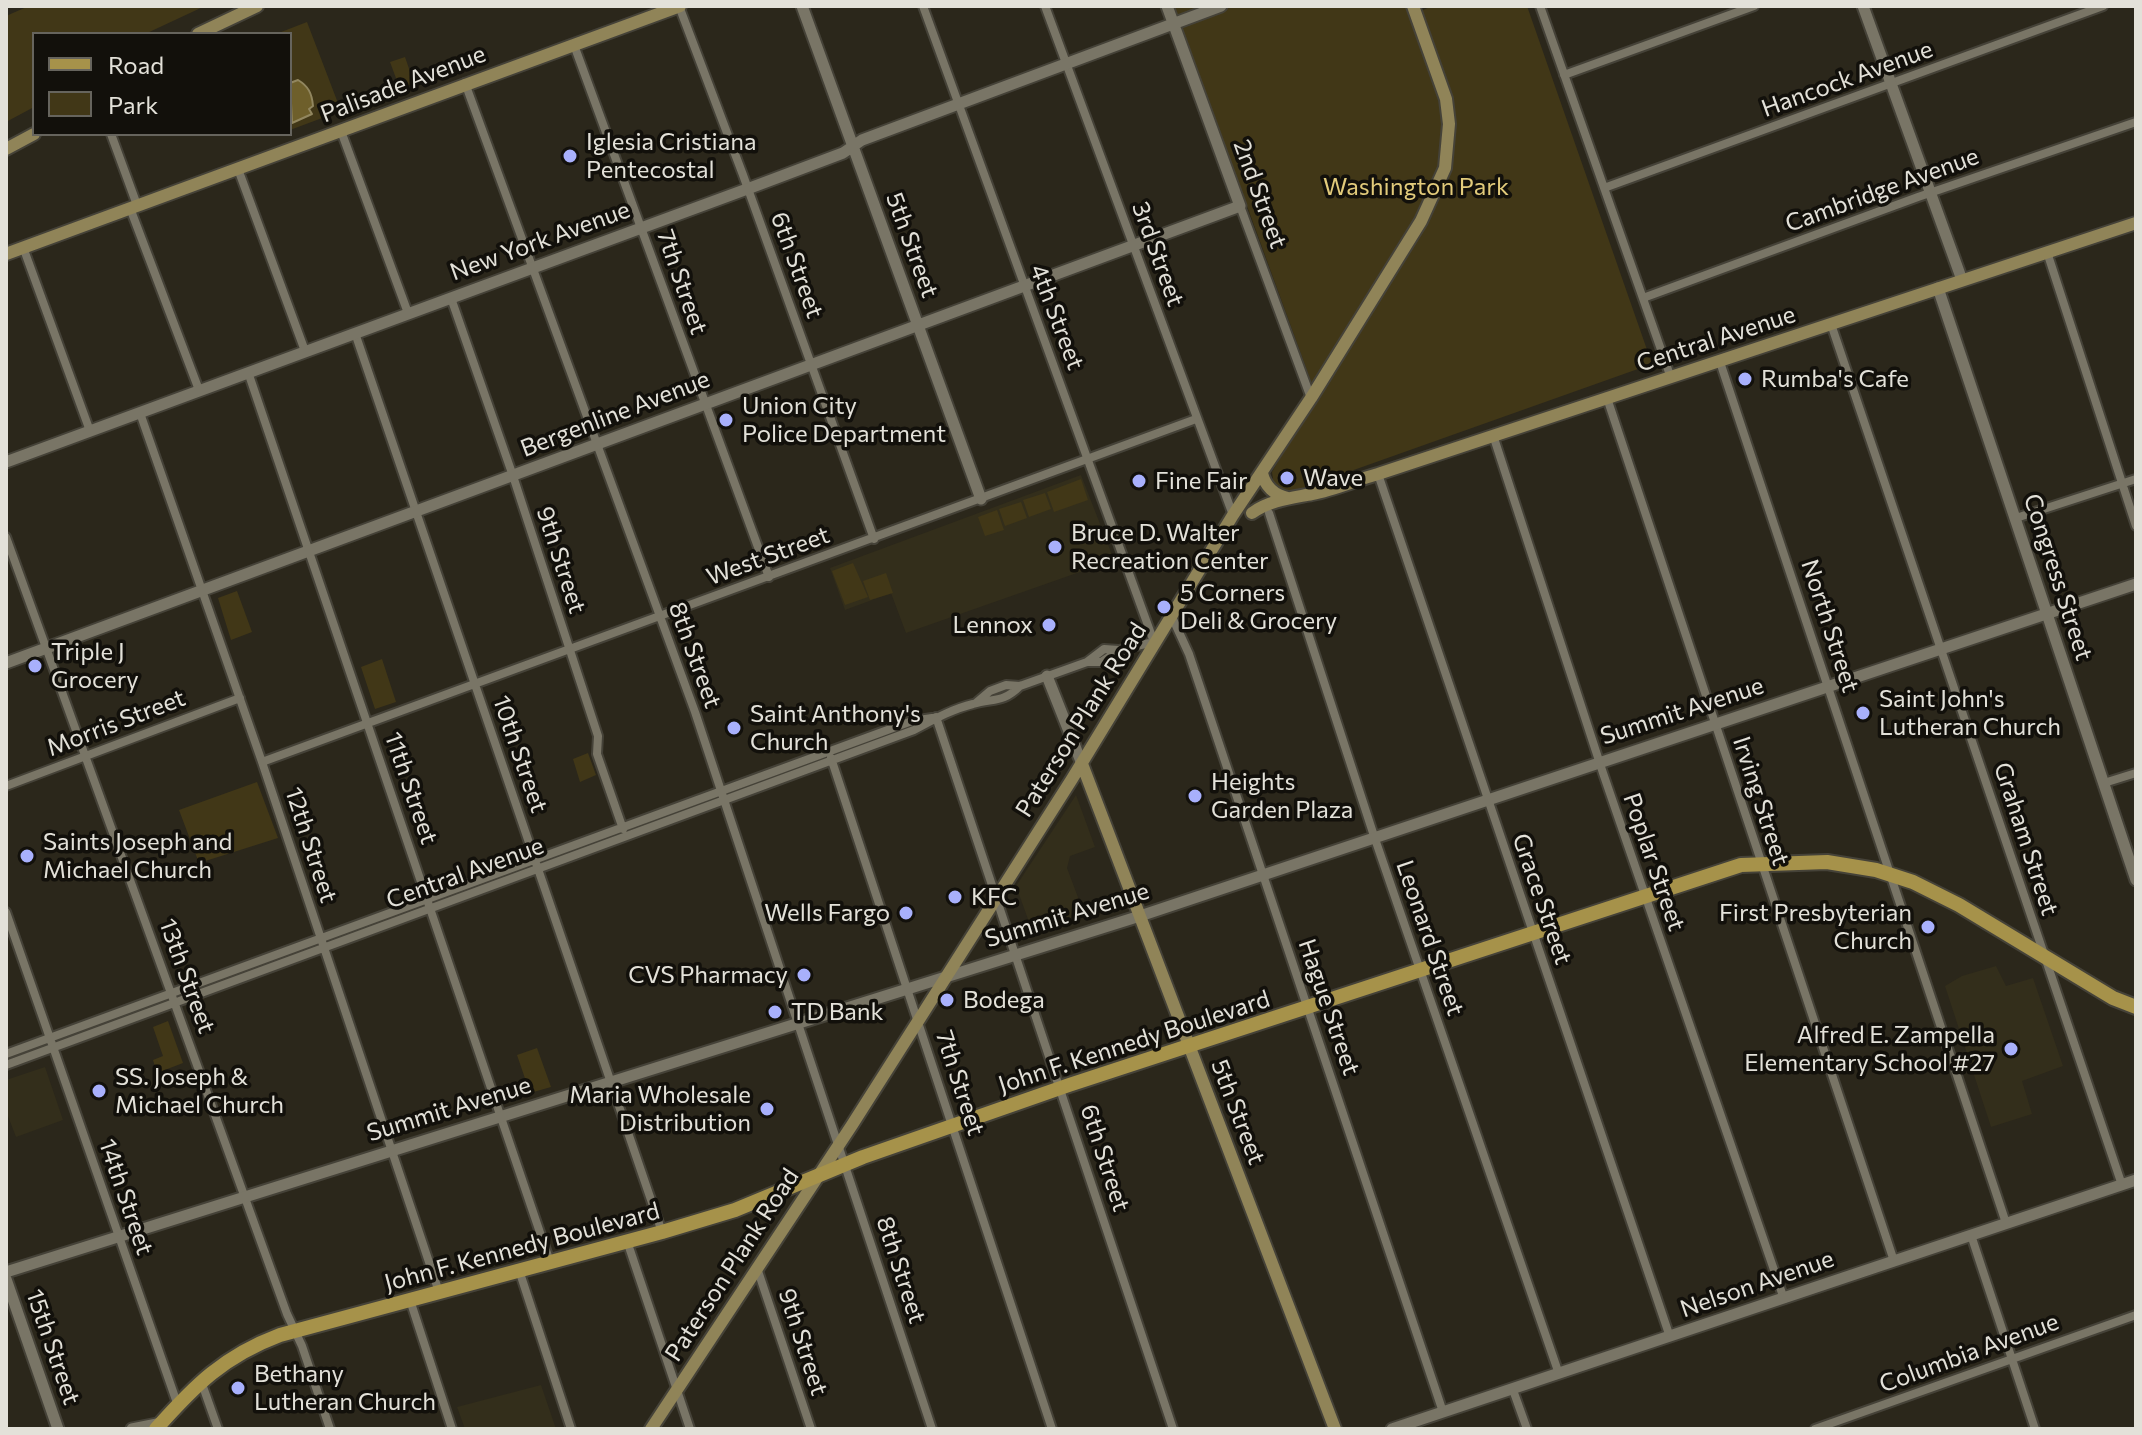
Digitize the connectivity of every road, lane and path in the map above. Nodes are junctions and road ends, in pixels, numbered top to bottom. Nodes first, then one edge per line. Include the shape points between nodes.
1 (257, 6) edge
2 (680, 6) edge
3 (802, 6) edge
4 (923, 6) edge
5 (1045, 6) edge
6 (1167, 6) edge
7 (1221, 6) edge
8 (1413, 6) edge
9 (1540, 6) edge
10 (1754, 6) edge
11 (1863, 6) edge
12 (2103, 6) edge
13 (1173, 24) junction
14 (202, 32) edge
15 (574, 45) junction
16 (1068, 65) junction
17 (1564, 75) junction
18 (465, 83) junction
19 (1892, 84) junction
20 (959, 104) junction
21 (2136, 122) edge
22 (341, 131) junction
23 (32, 135) edge
24 (112, 136) edge
25 (853, 146) junction
26 (6, 149) edge
27 (238, 169) junction
28 (748, 188) junction
29 (1604, 188) junction
30 (1931, 193) junction
31 (1240, 206) junction
32 (134, 207) junction
33 (2136, 223) edge
34 (641, 227) junction
35 (1135, 246) junction
36 (23, 247) junction
37 (2047, 252) junction
38 (6, 254) edge
39 (533, 268) junction
40 (1962, 280) junction
41 (1025, 287) junction
42 (1938, 288) junction
43 (451, 298) junction
44 (1643, 298) junction
45 (408, 313) junction
46 (1831, 324) junction
47 (918, 326) junction
48 (355, 333) junction
49 (305, 351) junction
50 (1720, 362) junction
51 (811, 365) junction
52 (248, 372) junction
53 (1671, 378) junction
54 (199, 390) junction
55 (1311, 398) junction
56 (1607, 398) junction
57 (704, 403) junction
58 (140, 413) junction
59 (1196, 419) junction
60 (90, 431) junction
61 (1493, 435) junction
62 (597, 444) junction
63 (1089, 458) junction
64 (6, 462) edge
65 (1262, 473) junction
66 (1378, 474) junction
67 (513, 476) junction
68 (2136, 479) edge
69 (2122, 484) junction
70 (1309, 495) junction
71 (1288, 498) junction
72 (981, 499) junction
73 (417, 511) junction
74 (1252, 513) junction
75 (1269, 513) junction
76 (1233, 515) junction
77 (2016, 518) junction
78 (2136, 526) edge
79 (6, 537) edge
80 (874, 539) junction
81 (309, 550) junction
82 (769, 577) junction
83 (2136, 584) edge
84 (202, 590) junction
85 (2047, 615) junction
86 (660, 616) junction
87 (1172, 617) junction
88 (1154, 642) junction
89 (45, 649) junction
90 (569, 650) junction
91 (1943, 650) junction
92 (6, 663) edge
93 (1047, 676) junction
94 (475, 685) junction
95 (1829, 686) junction
96 (240, 698) junction
97 (936, 717) junction
98 (1715, 723) junction
99 (368, 725) junction
100 (828, 751) junction
101 (86, 755) junction
102 (832, 761) junction
103 (1599, 761) junction
104 (262, 762) junction
105 (1082, 764) junction
106 (2136, 773) edge
107 (2104, 783) junction
108 (6, 786) edge
109 (721, 790) junction
110 (1486, 799) junction
111 (725, 801) junction
112 (622, 826) junction
113 (626, 836) junction
114 (1374, 836) junction
115 (534, 859) junction
116 (1761, 863) junction
117 (538, 870) junction
118 (1263, 874) junction
119 (1891, 874) junction
120 (2136, 880) edge
121 (997, 895) junction
122 (1645, 896) junction
123 (427, 898) junction
124 (431, 909) junction
125 (6, 912) edge
126 (1140, 916) junction
127 (1534, 933) junction
128 (320, 939) junction
129 (324, 949) junction
130 (1016, 953) junction
131 (2043, 956) junction
132 (1421, 971) junction
133 (947, 975) junction
134 (907, 990) junction
135 (171, 993) junction
136 (175, 1003) junction
137 (1309, 1007) junction
138 (2136, 1007) edge
139 (918, 1021) junction
140 (798, 1022) junction
141 (50, 1037) junction
142 (1189, 1046) junction
143 (54, 1047) junction
144 (6, 1054) edge
145 (6, 1065) edge
146 (610, 1082) junction
147 (1061, 1088) junction
148 (501, 1116) junction
149 (953, 1125) junction
150 (838, 1146) junction
151 (392, 1150) junction
152 (844, 1164) junction
153 (819, 1174) junction
154 (2136, 1180) edge
155 (2122, 1185) junction
156 (245, 1196) junction
157 (2006, 1223) junction
158 (662, 1232) junction
159 (1971, 1235) junction
160 (119, 1236) junction
161 (627, 1241) junction
162 (1894, 1261) junction
163 (550, 1262) junction
164 (757, 1268) junction
165 (519, 1270) junction
166 (6, 1272) edge
167 (6, 1279) edge
168 (439, 1292) junction
169 (1784, 1299) junction
170 (410, 1300) junction
171 (2136, 1315) edge
172 (296, 1331) junction
173 (1670, 1337) junction
174 (2012, 1359) junction
175 (1559, 1374) junction
176 (201, 1381) junction
177 (677, 1389) junction
178 (1513, 1390) junction
179 (177, 1403) junction
180 (1443, 1412) junction
181 (159, 1426) edge
182 (58, 1429) edge
183 (132, 1429) edge
184 (218, 1429) edge
185 (330, 1429) edge
186 (452, 1429) edge
187 (571, 1429) edge
188 (651, 1429) edge
189 (690, 1429) edge
190 (811, 1429) edge
191 (932, 1429) edge
192 (1052, 1429) edge
193 (1173, 1429) edge
194 (1335, 1429) edge
195 (1392, 1429) edge
196 (1527, 1429) edge
197 (1815, 1429) edge
198 (2035, 1429) edge

1 - 14 main road
2 - 15 main road, Palisade Avenue
2 - 28 street, 6th Street
3 - 25 street, 5th Street
4 - 20 street, 4th Street
5 - 16 street, 3rd Street
6 - 13 street, 2nd Street
7 - 13 street, New York Avenue
8 - 55 main road, Paterson Plank Road via 1446,99 1445,168 1421,221
9 - 17 street
10 - 17 street
11 - 19 street
12 - 19 street, Hancock Avenue
13 - 16 street, New York Avenue
13 - 31 street, 2nd Street
15 - 18 main road, Palisade Avenue
15 - 34 street, 7th Street
16 - 20 street, New York Avenue
16 - 35 street, 3rd Street
17 - 29 street
18 - 22 main road, Palisade Avenue
18 - 39 street, 8th Street
19 - 29 street, Hancock Avenue
19 - 30 street
20 - 25 street, New York Avenue
20 - 41 street, 4th Street
21 - 30 street, Cambridge Avenue
22 - 27 main road, Palisade Avenue
22 - 45 street
23 - 26 main road
24 - 32 street
25 - 28 street, New York Avenue
25 - 47 street, 5th Street
27 - 32 main road, Palisade Avenue
27 - 49 street
28 - 34 street, New York Avenue
28 - 51 street, 6th Street
29 - 44 street
30 - 40 street
30 - 44 street, Cambridge Avenue
31 - 35 street, Bergenline Avenue
31 - 55 street, 2nd Street
32 - 36 main road, Palisade Avenue
32 - 54 street
33 - 37 main road, Central Avenue
34 - 39 street, New York Avenue
34 - 57 street, 7th Street
35 - 41 street, Bergenline Avenue
35 - 59 street, 3rd Street
36 - 38 main road, Palisade Avenue
36 - 60 street
37 - 40 main road, Central Avenue
37 - 69 street
39 - 43 street, New York Avenue
39 - 62 street, 8th Street
40 - 42 main road, Central Avenue
41 - 47 street, Bergenline Avenue
41 - 63 street, 4th Street
42 - 46 main road, Central Avenue
42 - 77 street, Congress Street
43 - 45 street, New York Avenue
43 - 67 street, 9th Street
44 - 53 street
45 - 48 street, New York Avenue
46 - 50 main road, Central Avenue
46 - 91 street, Graham Street
47 - 51 street, Bergenline Avenue
47 - 72 street, 5th Street
48 - 49 street, New York Avenue
48 - 73 street, 10th Street
49 - 52 street, New York Avenue
50 - 53 main road, Central Avenue
50 - 95 street, North Street
51 - 57 street, Bergenline Avenue
51 - 80 street, 6th Street
52 - 54 street, New York Avenue
52 - 81 street, 11th Street
53 - 56 main road, Central Avenue
54 - 58 street, New York Avenue
55 - 65 main road, Paterson Plank Road
56 - 61 main road, Central Avenue
56 - 98 street, Irving Street
57 - 62 street, Bergenline Avenue
57 - 82 street, 7th Street
58 - 60 street, New York Avenue
58 - 84 street, 12th Street
59 - 63 street, West Street
59 - 76 street, 3rd Street
60 - 64 street, New York Avenue
61 - 66 main road, Central Avenue
61 - 103 street, Poplar Street
62 - 67 street, Bergenline Avenue
62 - 86 street, 8th Street
63 - 72 street, West Street
63 - 88 street, 4th Street
65 - 71 main road via 1268,487
65 - 76 main road, Paterson Plank Road
66 - 70 main road, Central Avenue
66 - 110 street, Grace Street
67 - 73 street, Bergenline Avenue
67 - 90 street, 9th Street
68 - 69 street
69 - 77 street
69 - 78 street
70 - 71 main road, Central Avenue
70 - 75 main road, Central Avenue
71 - 74 main road, Central Avenue
72 - 80 street, West Street
73 - 81 street, Bergenline Avenue
73 - 94 street, 10th Street
74 - 75 main road, Central Avenue
74 - 76 main road, Central Avenue
75 - 114 street, Leonard Street
76 - 87 main road, Paterson Plank Road
77 - 85 street, Congress Street
79 - 89 street, 13th Street
80 - 82 street, West Street
81 - 84 street, Bergenline Avenue
81 - 99 street, 11th Street
82 - 86 street, West Street
83 - 85 street, Summit Avenue
84 - 89 street, Bergenline Avenue
84 - 96 street, 12th Street
85 - 91 street, Summit Avenue
85 - 107 street, Congress Street
86 - 90 street, West Street
86 - 109 street, 8th Street
87 - 88 main road, Paterson Plank Road
87 - 118 street, Hague Street
88 - 93 street, Central Avenue via 1104,649 1087,662
88 - 105 main road, Paterson Plank Road
89 - 92 street, Bergenline Avenue
89 - 101 street, 13th Street
90 - 94 street, West Street
90 - 112 street, 9th Street
91 - 95 street, Summit Avenue
91 - 131 street, Graham Street
93 - 97 street, Central Avenue via 1006,685
93 - 105 street, 5th Street
94 - 99 street, West Street
94 - 115 street, 10th Street
95 - 98 street, Summit Avenue
95 - 119 street, North Street
96 - 101 street, Morris Street
96 - 104 street, 12th Street
97 - 100 street, Central Avenue
97 - 102 street, Central Avenue
97 - 121 street, 6th Street
98 - 103 street, Summit Avenue
98 - 116 street, Irving Street
99 - 104 street, West Street
99 - 123 street, 11th Street
100 - 102 street, 7th Street
100 - 109 street, Central Avenue
101 - 108 street, Morris Street
101 - 135 street, 13th Street
102 - 111 street, Central Avenue
102 - 134 street, 7th Street
103 - 110 street, Summit Avenue
103 - 122 street, Poplar Street
104 - 128 street, 12th Street
105 - 121 main road, Paterson Plank Road
105 - 126 main road, 5th Street
106 - 107 street
107 - 120 street, Congress Street
109 - 111 street, 8th Street
109 - 112 street, Central Avenue
110 - 114 street, Summit Avenue
110 - 127 street, Grace Street
111 - 113 street, Central Avenue
111 - 140 street, 8th Street
112 - 113 street, 9th Street
112 - 115 street, Central Avenue
113 - 117 street, Central Avenue
114 - 118 street, Summit Avenue
114 - 132 street, Leonard Street
115 - 117 street, 10th Street
115 - 123 street, Central Avenue
116 - 119 main road, John F. Kennedy Boulevard via 1827,862
116 - 122 main road, John F. Kennedy Boulevard via 1720,870
116 - 162 street, Irving Street
117 - 124 street, Central Avenue
117 - 146 street, 10th Street
118 - 126 street, Summit Avenue
118 - 137 street, Hague Street
119 - 131 main road, John F. Kennedy Boulevard via 1937,893
119 - 157 street, North Street
121 - 130 street, 6th Street
121 - 133 main road, Paterson Plank Road
122 - 127 main road, John F. Kennedy Boulevard
122 - 169 street, Poplar Street
123 - 124 street, 11th Street
123 - 128 street, Central Avenue
124 - 129 street, Central Avenue
124 - 148 street, 11th Street
125 - 141 street, 14th Street
126 - 130 street, Summit Avenue
126 - 142 main road, 5th Street
127 - 132 main road, John F. Kennedy Boulevard
127 - 173 street, Grace Street
128 - 129 street, 12th Street
128 - 135 street, Central Avenue
129 - 136 street, Central Avenue
129 - 151 street, 12th Street
130 - 133 street, Summit Avenue
130 - 147 street, 6th Street
131 - 138 main road, John F. Kennedy Boulevard
131 - 155 street, Graham Street
132 - 137 main road, John F. Kennedy Boulevard
132 - 175 street, Leonard Street
133 - 134 street, Summit Avenue
133 - 139 main road, Paterson Plank Road
134 - 139 street, 7th Street
134 - 140 street, Summit Avenue
135 - 136 street, 13th Street
135 - 141 street, Central Avenue
136 - 143 street, Central Avenue
136 - 156 street, 13th Street
137 - 142 main road, John F. Kennedy Boulevard
137 - 180 street, Hague Street
139 - 149 street, 7th Street
139 - 150 main road, Paterson Plank Road
140 - 146 street, Summit Avenue
140 - 150 street, 8th Street
141 - 143 street, 14th Street
141 - 144 street, Central Avenue
142 - 147 main road, John F. Kennedy Boulevard
142 - 194 main road, 5th Street
143 - 145 street, Central Avenue
143 - 160 street, 14th Street
146 - 148 street, Summit Avenue
146 - 158 street, 10th Street
147 - 149 main road, John F. Kennedy Boulevard
147 - 193 street, 6th Street
148 - 151 street, Summit Avenue
148 - 163 street, 11th Street
149 - 152 main road, John F. Kennedy Boulevard
149 - 192 street, 7th Street
150 - 152 street, 8th Street
150 - 153 main road, Paterson Plank Road
151 - 156 street, Summit Avenue
151 - 168 street, 12th Street
152 - 153 main road, John F. Kennedy Boulevard
152 - 191 street, 8th Street
153 - 158 main road, John F. Kennedy Boulevard via 735,1210
153 - 164 main road, Paterson Plank Road
154 - 155 street, Nelson Avenue
155 - 157 street, Nelson Avenue
156 - 160 street, Summit Avenue
156 - 172 street, 13th Street
157 - 159 street, Nelson Avenue
158 - 161 main road, John F. Kennedy Boulevard
159 - 162 street, Nelson Avenue
159 - 174 street
160 - 166 street, Summit Avenue
160 - 179 street, 14th Street
161 - 163 main road, John F. Kennedy Boulevard
161 - 177 street
162 - 169 street, Nelson Avenue
163 - 165 main road, John F. Kennedy Boulevard
164 - 177 main road, Paterson Plank Road
164 - 190 street, 9th Street
165 - 168 main road, John F. Kennedy Boulevard
165 - 187 street
167 - 182 street, 15th Street
168 - 170 main road, John F. Kennedy Boulevard
169 - 173 street, Nelson Avenue
170 - 172 main road, John F. Kennedy Boulevard
170 - 186 street
171 - 174 street, Columbia Avenue
172 - 176 main road, John F. Kennedy Boulevard via 245,1350
172 - 185 street, 13th Street
173 - 175 street, Nelson Avenue
174 - 197 street, Columbia Avenue
174 - 198 street
175 - 178 street, Nelson Avenue
176 - 179 main road, John F. Kennedy Boulevard
176 - 184 street
177 - 188 main road, Paterson Plank Road
177 - 189 street
178 - 180 street, Nelson Avenue
178 - 196 street
179 - 181 main road, John F. Kennedy Boulevard
180 - 195 street, Nelson Avenue
181 - 183 street

